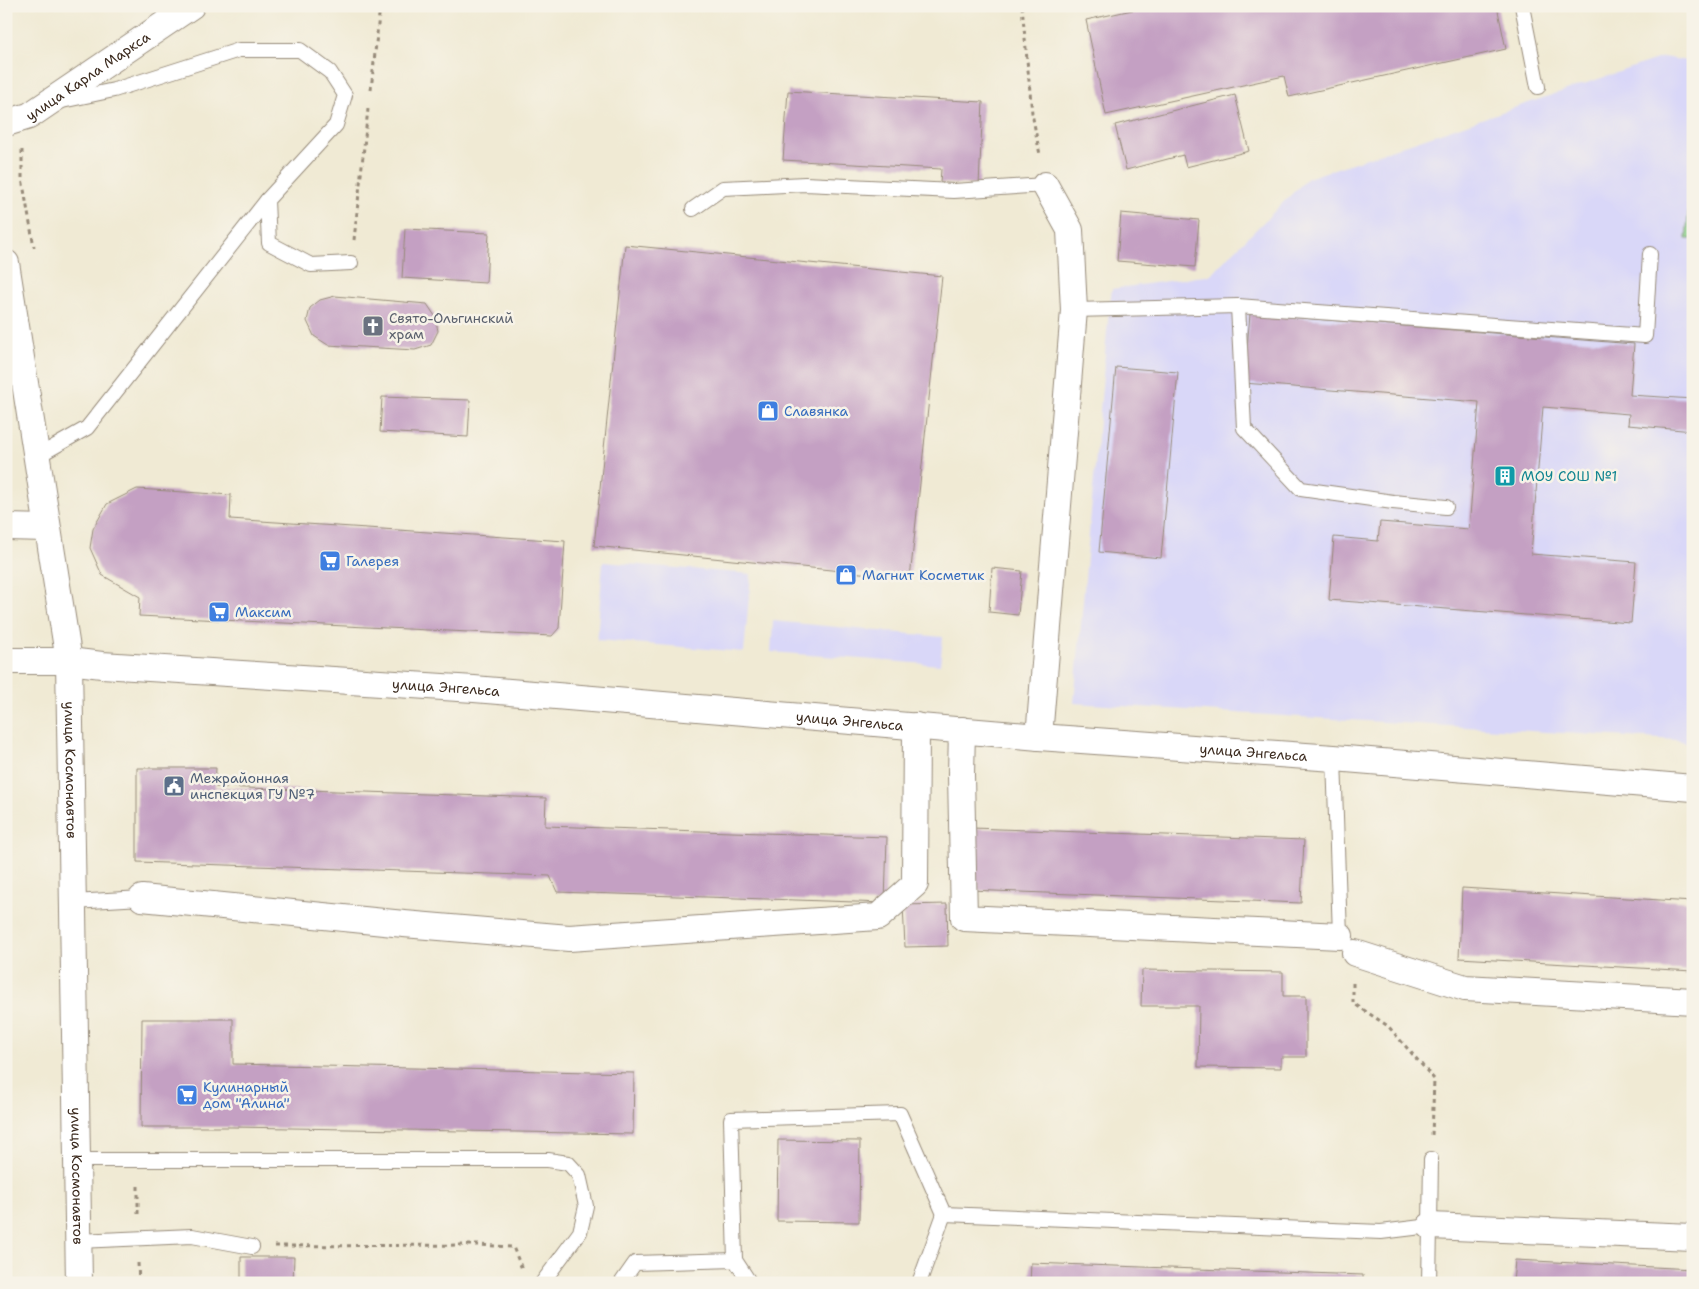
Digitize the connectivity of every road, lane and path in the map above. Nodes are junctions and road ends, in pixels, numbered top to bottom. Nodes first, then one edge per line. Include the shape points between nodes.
1 (192, 6) edge
2 (380, 6) edge
3 (1022, 6) edge
4 (1522, 6) edge
5 (1538, 87) dead end
6 (370, 95) dead end
7 (46, 105) junction
8 (369, 105) dead end
9 (6, 123) edge
10 (1045, 185) junction
11 (267, 200) junction
12 (693, 209) dead end
13 (1650, 254) dead end
14 (351, 262) joint
15 (6, 263) edge
16 (1238, 306) junction
17 (1074, 310) junction
18 (36, 457) junction
19 (1446, 507) dead end
20 (6, 527) edge
21 (48, 528) junction
22 (6, 661) edge
23 (69, 661) junction
24 (916, 726) junction
25 (962, 730) junction
26 (1039, 737) junction
27 (1334, 758) junction
28 (1693, 788) edge
29 (142, 898) joint
30 (73, 902) junction
31 (1347, 944) junction
32 (1693, 1001) edge
33 (1353, 1003) dead end
34 (1431, 1159) joint
35 (77, 1160) junction
36 (138, 1184) dead end
37 (944, 1214) junction
38 (138, 1222) dead end
39 (1430, 1226) junction
40 (1693, 1237) edge
41 (78, 1241) junction
42 (252, 1247) joint
43 (735, 1260) junction
44 (524, 1274) dead end
45 (79, 1283) edge
46 (542, 1283) edge
47 (621, 1283) edge
48 (750, 1283) edge
49 (919, 1283) edge
50 (1428, 1283) edge

1 - 7 street, улица Карла Маркса
2 - 6 path
3 - 10 path via 1032,112
4 - 5 lane
7 - 9 street, улица Карла Маркса via 28,116
7 - 11 lane via 114,90 239,50 300,50 330,72 345,95 336,125
8 - 14 path
10 - 12 lane via 954,190 805,184 723,188
10 - 17 street via 1070,230
11 - 14 lane via 270,243 311,265
11 - 18 lane via 87,428
13 - 16 lane via 1645,336
15 - 18 street, улица Космонавтов
16 - 17 lane
16 - 19 lane via 1244,428 1301,488
17 - 26 street
18 - 21 street, улица Космонавтов
20 - 21 street
21 - 23 street, улица Космонавтов
22 - 23 street, улица Энгельса
23 - 24 street, улица Энгельса via 484,690
23 - 30 street, улица Космонавтов
24 - 25 street, улица Энгельса
24 - 29 street via 914,884 878,917 569,938
25 - 26 street, улица Энгельса
25 - 31 street via 964,918
26 - 27 street, улица Энгельса
27 - 28 street, улица Энгельса
27 - 31 lane
29 - 30 lane
30 - 35 street, улица Космонавтов
31 - 32 street via 1465,988
33 - 34 path via 1388,1026 1434,1079
34 - 39 lane
35 - 41 street, улица Космонавтов
35 - 46 lane via 538,1160 568,1163 579,1175 586,1206 580,1232
36 - 38 path
37 - 39 lane via 1381,1232
37 - 43 lane via 900,1114 731,1118
37 - 49 lane
39 - 40 street
39 - 50 lane
41 - 42 lane via 192,1236
41 - 45 street, улица Космонавтов
42 - 44 path via 480,1245 513,1248
43 - 47 lane via 635,1263
43 - 48 lane

